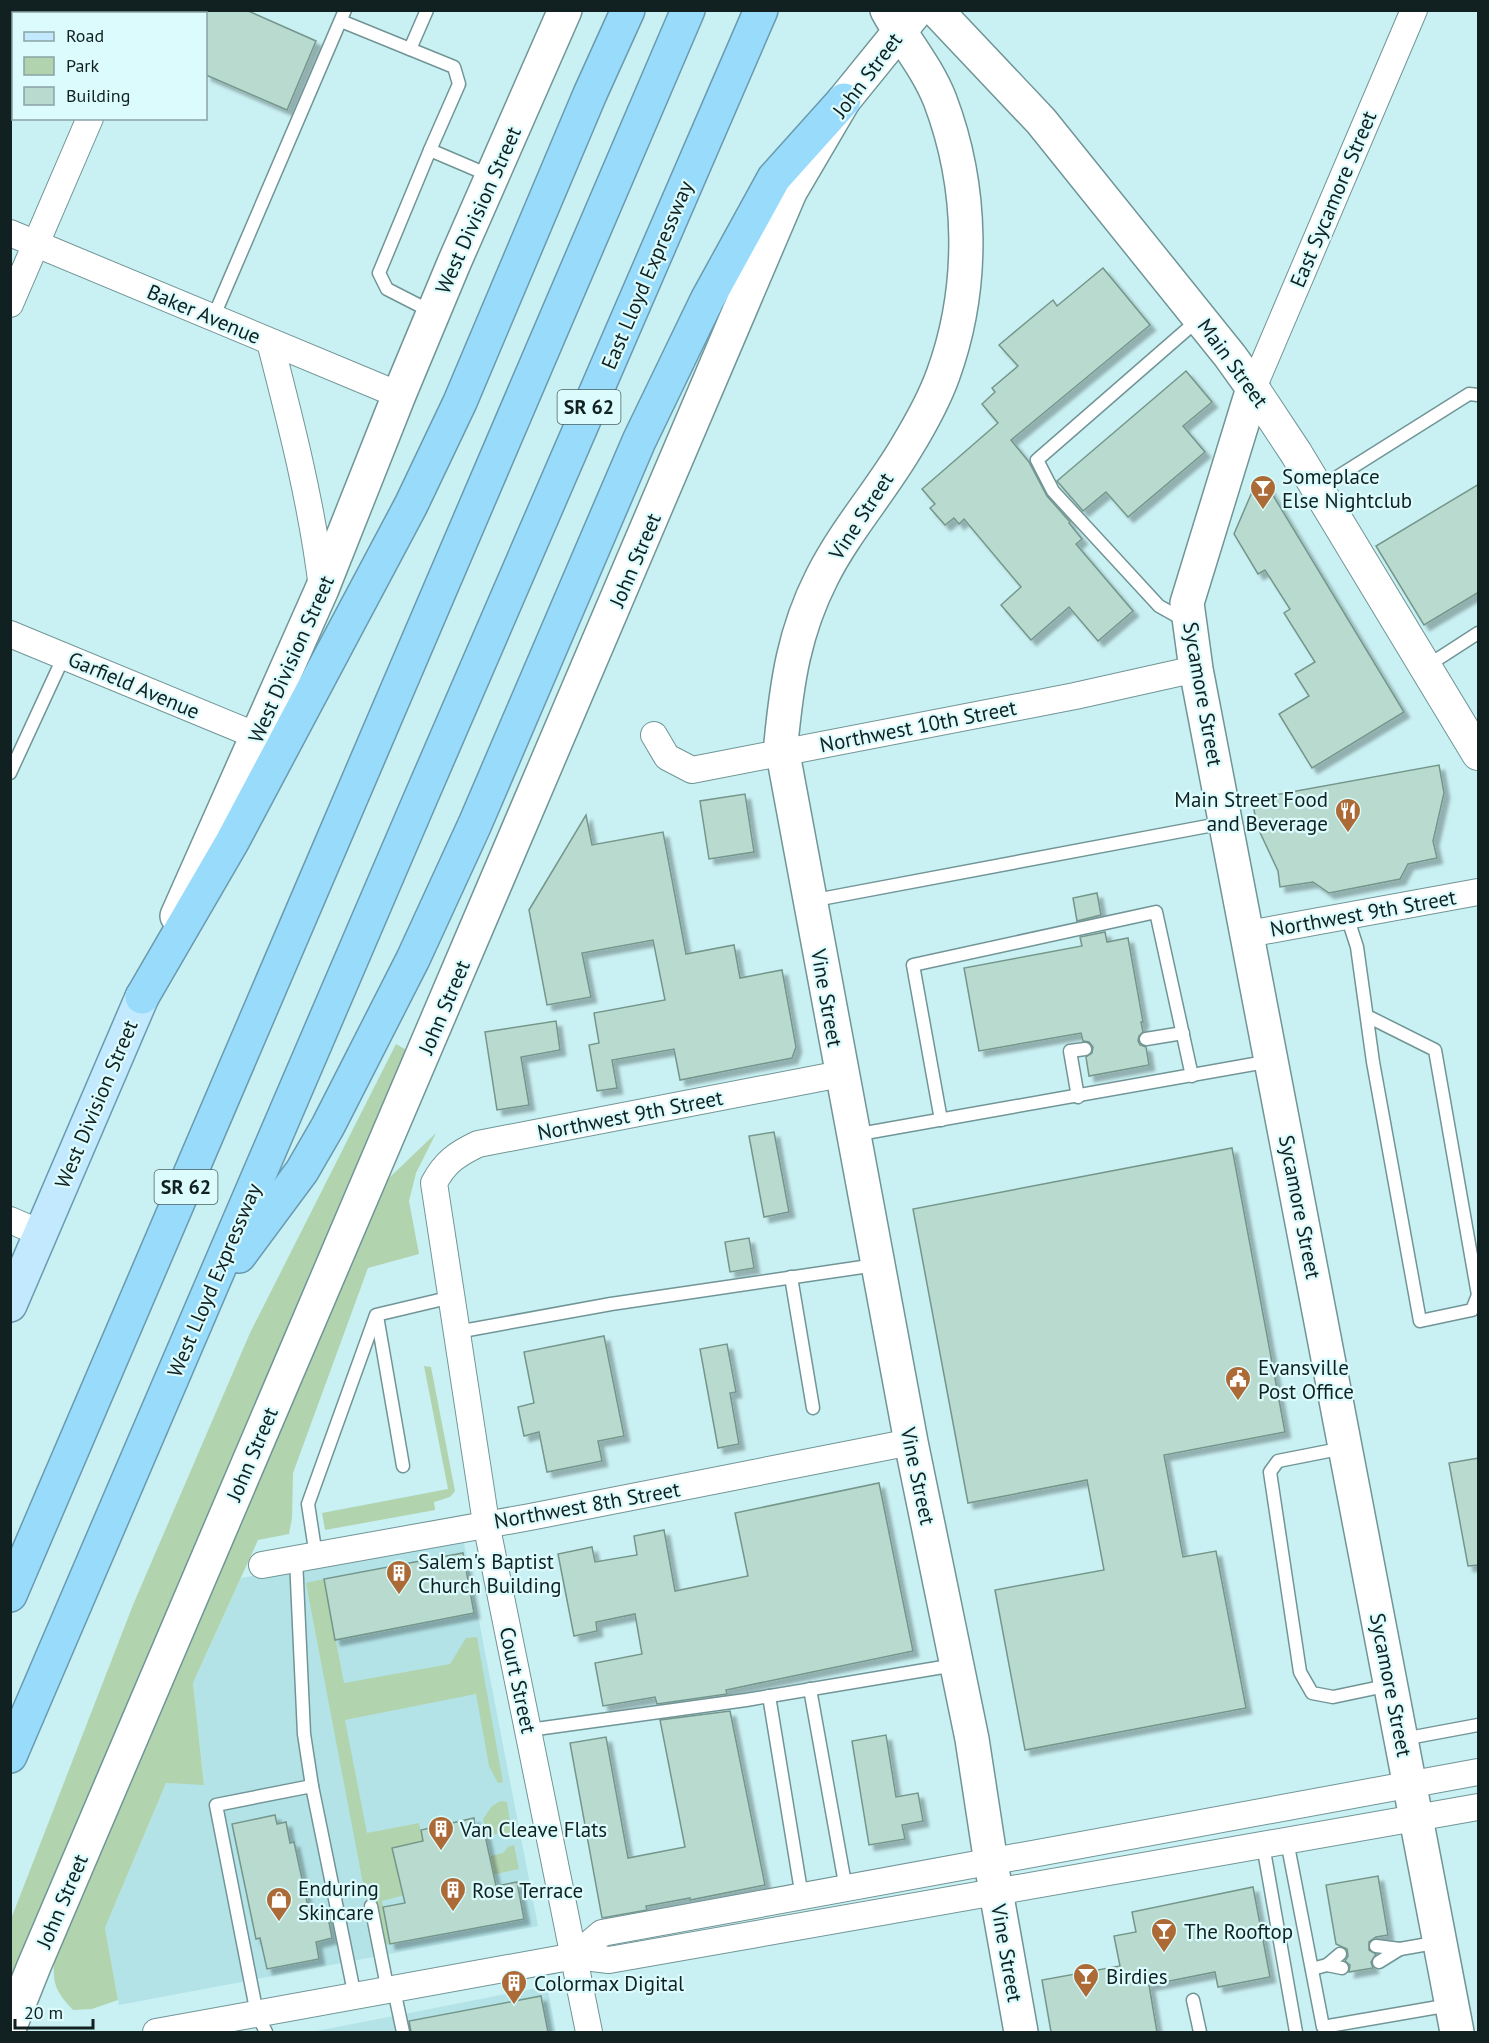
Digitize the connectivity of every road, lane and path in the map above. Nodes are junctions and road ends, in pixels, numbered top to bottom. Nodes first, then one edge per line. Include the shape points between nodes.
1 (427, 10) edge
2 (566, 10) edge
3 (628, 10) edge
4 (688, 10) edge
5 (761, 10) edge
6 (936, 10) edge
7 (1414, 10) edge
8 (343, 16) edge
9 (901, 18) edge
10 (410, 49) junction
11 (844, 100) junction
12 (89, 120) edge
13 (430, 150) junction
14 (492, 177) junction
15 (10, 233) edge
16 (36, 244) junction
17 (10, 304) edge
18 (434, 312) junction
19 (213, 318) junction
20 (1200, 318) junction
21 (270, 342) junction
22 (1252, 388) junction
23 (399, 395) junction
24 (1479, 395) edge
25 (1318, 489) junction
26 (322, 590) junction
27 (1190, 623) junction
28 (1479, 633) edge
29 (10, 634) edge
30 (64, 656) junction
31 (1426, 667) junction
32 (1196, 669) junction
33 (654, 735) dead end
34 (1471, 735) edge
35 (257, 736) junction
36 (782, 752) junction
37 (10, 773) edge
38 (418, 804) joint
39 (1226, 823) junction
40 (1479, 892) edge
41 (809, 901) junction
42 (1347, 916) junction
43 (1248, 934) junction
44 (142, 997) junction
45 (1367, 1016) junction
46 (1183, 1033) junction
47 (1146, 1039) dead end
48 (1085, 1049) dead end
49 (1272, 1061) junction
50 (841, 1074) junction
51 (1192, 1076) junction
52 (1078, 1097) junction
53 (941, 1120) junction
54 (853, 1136) junction
55 (434, 1183) joint
56 (10, 1220) edge
57 (40, 1233) junction
58 (877, 1264) junction
59 (791, 1277) junction
60 (452, 1297) junction
61 (206, 1301) junction
62 (10, 1305) edge
63 (376, 1315) junction
64 (457, 1332) junction
65 (813, 1408) dead end
66 (911, 1442) junction
67 (1346, 1448) junction
68 (403, 1466) dead end
69 (486, 1523) junction
70 (306, 1557) junction
71 (262, 1565) dead end
72 (10, 1595) edge
73 (957, 1665) junction
74 (1391, 1685) junction
75 (810, 1689) junction
76 (769, 1696) junction
77 (1479, 1725) edge
78 (529, 1730) junction
79 (1401, 1740) junction
80 (15, 1745) edge
81 (1479, 1772) edge
82 (10, 1779) edge
83 (1409, 1784) junction
84 (312, 1786) junction
85 (1479, 1807) edge
86 (1416, 1818) junction
87 (1275, 1843) junction
88 (994, 1878) junction
89 (846, 1889) junction
90 (802, 1897) junction
91 (371, 1906) dead end
92 (1440, 1941) junction
93 (1376, 1946) dead end
94 (1400, 1949) junction
95 (1340, 1954) dead end
96 (575, 1956) junction
97 (1379, 1962) dead end
98 (1327, 1965) junction
99 (1342, 1968) dead end
100 (1312, 1969) junction
101 (391, 1991) junction
102 (355, 1997) junction
103 (1193, 2000) dead end
104 (1454, 2019) edge
105 (261, 2023) edge
106 (10, 2026) edge
107 (156, 2032) edge
108 (402, 2032) edge
109 (589, 2032) edge
110 (1022, 2032) edge
111 (1200, 2032) edge
112 (1296, 2032) edge

1 - 10 lane
2 - 14 main road, West Division Street
3 - 44 highway via 460,402 411,505 232,842
4 - 72 highway, SR 62
5 - 38 highway, East Lloyd Expressway / SR 62
6 - 20 main road, Main Street via 1041,121
7 - 22 street, East Sycamore Street
8 - 10 lane
8 - 19 lane
9 - 11 main road, John Street
9 - 36 main road, Vine Street via 939,100 957,159 966,224 966,273 960,313 944,375 932,401 821,579 799,634 788,680
10 - 13 lane via 454,67 459,84
11 - 61 highway via 774,178 707,300 639,441 423,938 302,1171
11 - 106 main road, John Street via 790,192
12 - 16 street
13 - 14 lane
13 - 18 lane via 379,273 387,289
14 - 18 main road, West Division Street
15 - 16 street, Baker Avenue
16 - 17 street
16 - 19 street, Baker Avenue
18 - 23 main road, West Division Street
19 - 21 street, Baker Avenue
20 - 22 main road, Main Street
20 - 27 lane via 1036,460 1053,491 1159,606
21 - 23 street, Baker Avenue
21 - 26 street via 317,547
22 - 25 street, Main Street
22 - 27 main road, Sycamore Street via 1187,603
23 - 26 main road, West Division Street
24 - 25 lane via 1469,394
25 - 31 street, Main Street
26 - 35 main road, West Division Street
27 - 32 main road, Sycamore Street
28 - 31 lane
29 - 30 street, Garfield Avenue
30 - 35 street, Garfield Avenue
30 - 37 lane
31 - 34 street, Main Street
32 - 36 street, Northwest 10th Street
32 - 39 main road, Sycamore Street
33 - 36 street, Northwest 10th Street via 667,757 692,770
35 - 44 main road, West Division Street
36 - 41 main road, Vine Street
38 - 61 highway, West Lloyd Expressway / SR 62
39 - 41 lane
39 - 43 main road, Sycamore Street
40 - 42 street, Northwest 9th Street
41 - 50 main road, Vine Street
42 - 43 street, Northwest 9th Street
42 - 45 lane via 1357,947
43 - 49 main road, Sycamore Street
44 - 57 main road, West Division Street
45 - 45 lane via 1419,1322 1472,1310 1478,1295 1435,1050
46 - 47 lane
46 - 51 lane
46 - 53 lane via 1156,912 913,965
48 - 52 lane via 1070,1051
49 - 51 lane
49 - 67 main road, Sycamore Street
50 - 54 main road, Vine Street
50 - 55 street, Northwest 9th Street via 478,1144 442,1168
51 - 52 lane
52 - 53 lane
53 - 54 lane
54 - 58 main road, Vine Street
55 - 60 street, Court Street
56 - 57 street
57 - 62 main road, West Division Street
58 - 59 lane
58 - 66 main road, Vine Street
59 - 64 lane
59 - 65 lane
60 - 63 lane
60 - 64 street, Court Street
61 - 80 highway, West Lloyd Expressway / SR 62
63 - 68 lane
63 - 70 lane via 308,1504
64 - 69 street, Court Street
66 - 69 street, Northwest 8th Street
66 - 73 main road, Vine Street
67 - 74 main road, Sycamore Street
67 - 74 lane via 1278,1461 1270,1472 1300,1672 1312,1693 1333,1697
69 - 70 street, Northwest 8th Street
69 - 78 street, Court Street
70 - 71 street, Northwest 8th Street
70 - 84 lane via 304,1734
73 - 75 lane
73 - 88 main road, Vine Street
74 - 79 main road, Sycamore Street
75 - 76 lane
75 - 89 lane
76 - 78 lane
76 - 90 lane
77 - 79 lane
78 - 96 street, Court Street
79 - 83 main road, Sycamore Street
80 - 82 highway, West Lloyd Expressway
81 - 83 street
83 - 86 main road, Sycamore Street
83 - 88 street
84 - 102 lane
84 - 105 lane via 216,1805
85 - 86 street
86 - 87 street
86 - 92 main road, Sycamore Street
87 - 88 street
87 - 100 lane
87 - 112 lane
88 - 89 street
88 - 96 street via 609,1960
88 - 110 main road, Vine Street
89 - 90 street
90 - 96 street via 602,1933
91 - 101 lane
92 - 94 lane
92 - 104 main road, Sycamore Street
93 - 94 lane
94 - 97 lane
95 - 98 lane
96 - 101 street
96 - 109 street, Court Street
98 - 99 lane
98 - 100 lane
100 - 104 lane via 1323,2027
101 - 102 street
101 - 108 lane
102 - 105 street
103 - 111 lane
105 - 107 street

